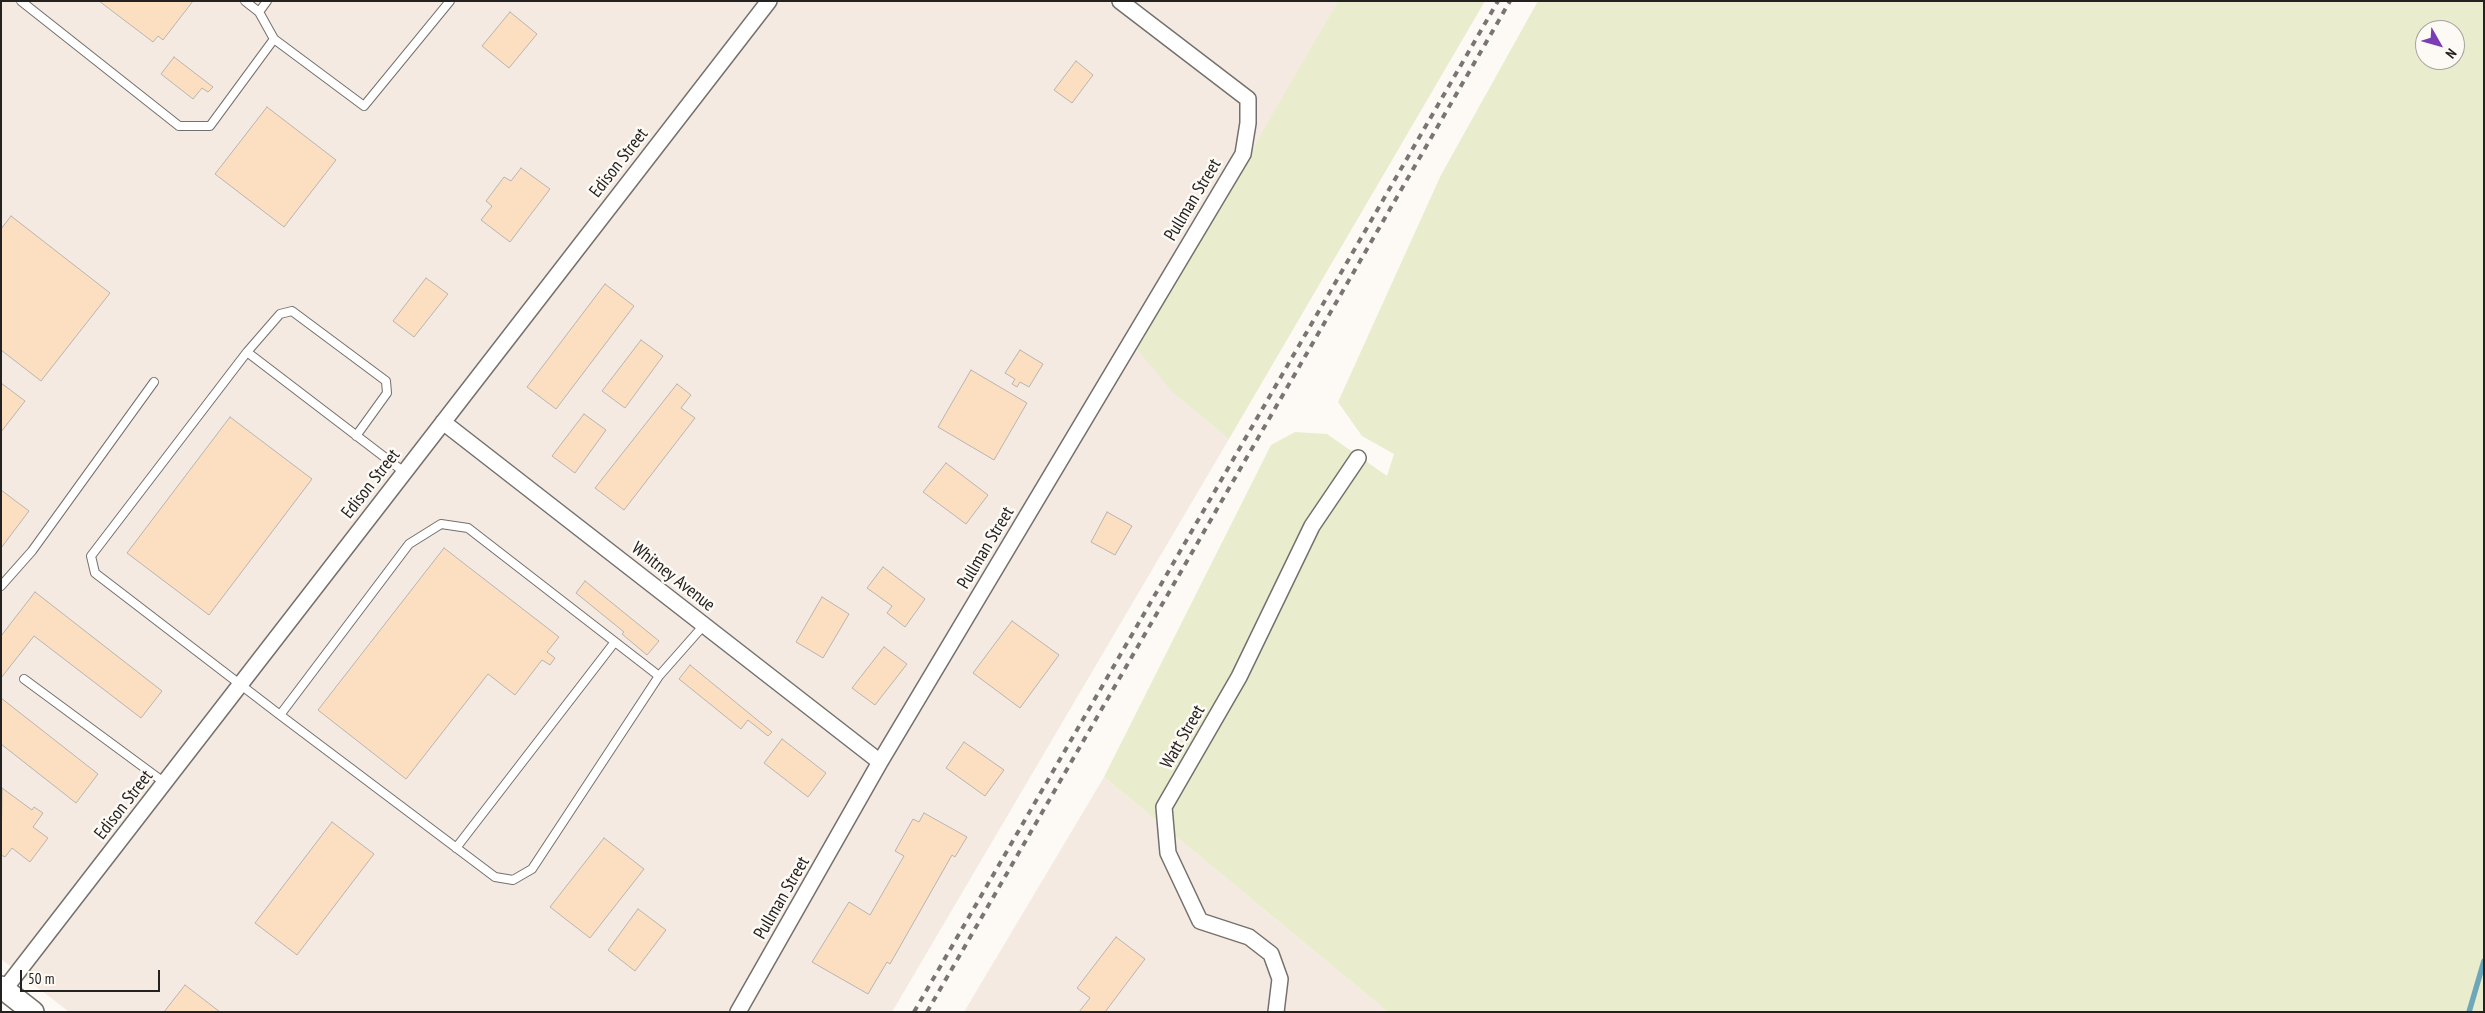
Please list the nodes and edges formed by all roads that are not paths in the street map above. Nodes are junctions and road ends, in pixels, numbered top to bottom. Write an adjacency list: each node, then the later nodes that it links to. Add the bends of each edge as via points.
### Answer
1 (21, 1): 8 (lane, via 179,126 210,126)
2 (246, 1): 7 (lane)
3 (267, 1): 7 (lane)
4 (450, 1): 8 (lane, via 364,106)
5 (769, 1): 11 (street, Edison Street)
6 (1120, 1): 22 (street, Pullman Street, via 1248,99 1243,154)
7 (259, 12): 8 (lane)
8 (274, 38)
9 (247, 352): 12 (lane); 12 (lane, via 280,314 292,311 386,381 387,393); 20 (lane, via 91,556 95,574)
10 (154, 382): 15 (lane, via 32,551)
11 (443, 422): 14 (street, Edison Street); 16 (street, Whitney Avenue)
12 (356, 436): 14 (lane)
13 (1358, 458): 28 (street, Watt Street, via 1312,526 1240,677 1164,807 1168,853 1200,921 1249,937 1271,954 1280,979)
14 (404, 472): 20 (street, Edison Street)
15 (1, 586)
16 (704, 625): 18 (lane); 22 (street, Whitney Avenue)
17 (614, 643): 18 (lane); 21 (lane, via 468,528 441,524 410,544); 24 (lane)
18 (659, 676): 24 (lane, via 532,869 513,880 495,876)
19 (24, 679): 23 (lane)
20 (241, 684): 21 (lane); 23 (street, Edison Street)
21 (280, 715): 24 (lane)
22 (880, 762): 27 (street, Pullman Street)
23 (164, 783): 25 (street, Edison Street)
24 (456, 848)
25 (2, 991): 26 (main road)
26 (33, 1012)
27 (738, 1012)
28 (1276, 1012)

